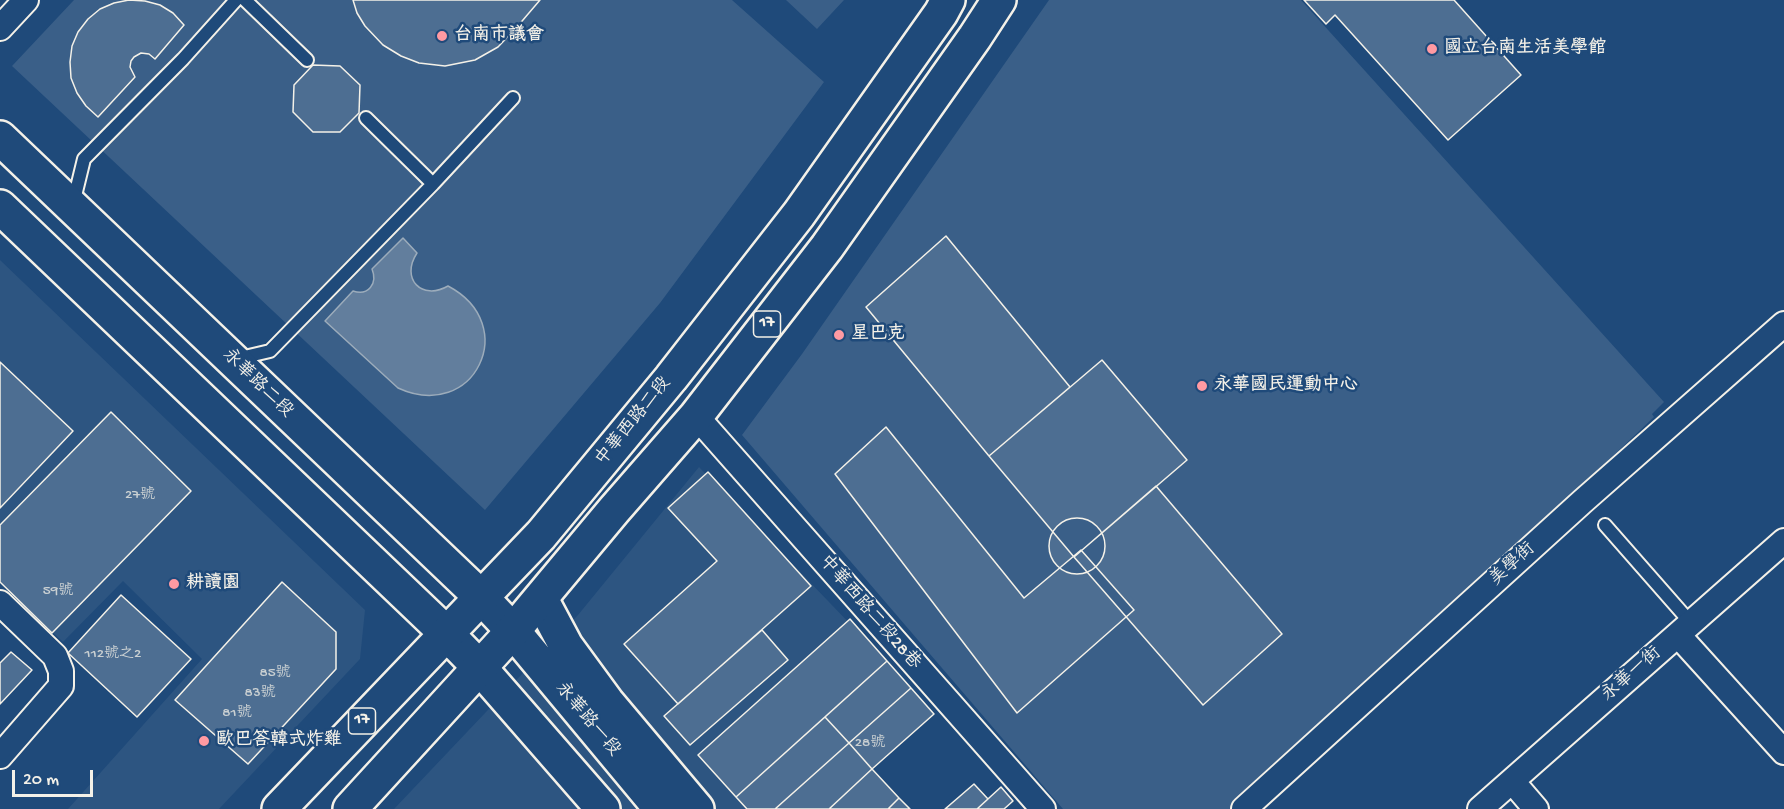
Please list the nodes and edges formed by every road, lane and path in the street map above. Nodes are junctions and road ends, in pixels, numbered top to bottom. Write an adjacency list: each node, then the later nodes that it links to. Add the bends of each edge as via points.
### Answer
1 (26, 0): 6 (street)
2 (236, 0): 13 (lane, via 84,159)
3 (245, 0): 7 (lane)
4 (948, 0): 19 (main road, 中華西路二段 / 17, via 800,214 549,526)
5 (999, 0): 16 (main road, 17, via 827,247)
6 (0, 28)
7 (307, 60)
8 (513, 98): 11 (lane)
9 (366, 118): 11 (lane)
10 (0, 138): 13 (main road, 永華路二段)
11 (433, 184): 15 (lane, via 270,351)
12 (0, 207): 24 (main road)
13 (72, 208): 15 (main road, 永華路二段)
14 (1784, 324): 35 (street, 美學街)
15 (232, 360): 19 (main road, 永華路二段)
16 (696, 416): 20 (main road, 17); 34 (street, 中華西路二段28巷)
17 (1605, 525): 22 (lane)
18 (1784, 541): 22 (street, 永華一街)
19 (481, 597): 23 (main road, 永華路二段); 24 (main road, 中華西路二段 / 17)
20 (541, 599): 23 (main road, 17); 33 (main road, via 567,646 607,702)
21 (0, 603): 27 (street, via 55,656 61,671 61,686)
22 (1684, 629): 26 (street); 28 (street, 永華一街)
23 (513, 631): 25 (main road, 17); 32 (main road, 永華路一段)
24 (446, 633): 25 (main road); 29 (main road, 中華西路二段 / 17)
25 (480, 668): 30 (main road, 17); 31 (main road)
26 (1784, 752)
27 (0, 756)
28 (1512, 781): 36 (street, 永華一街); 37 (street)
29 (279, 809)
30 (350, 809)
31 (603, 809)
32 (661, 809)
33 (697, 809)
34 (1043, 809)
35 (1244, 809)
36 (1480, 809)
37 (1536, 809)

